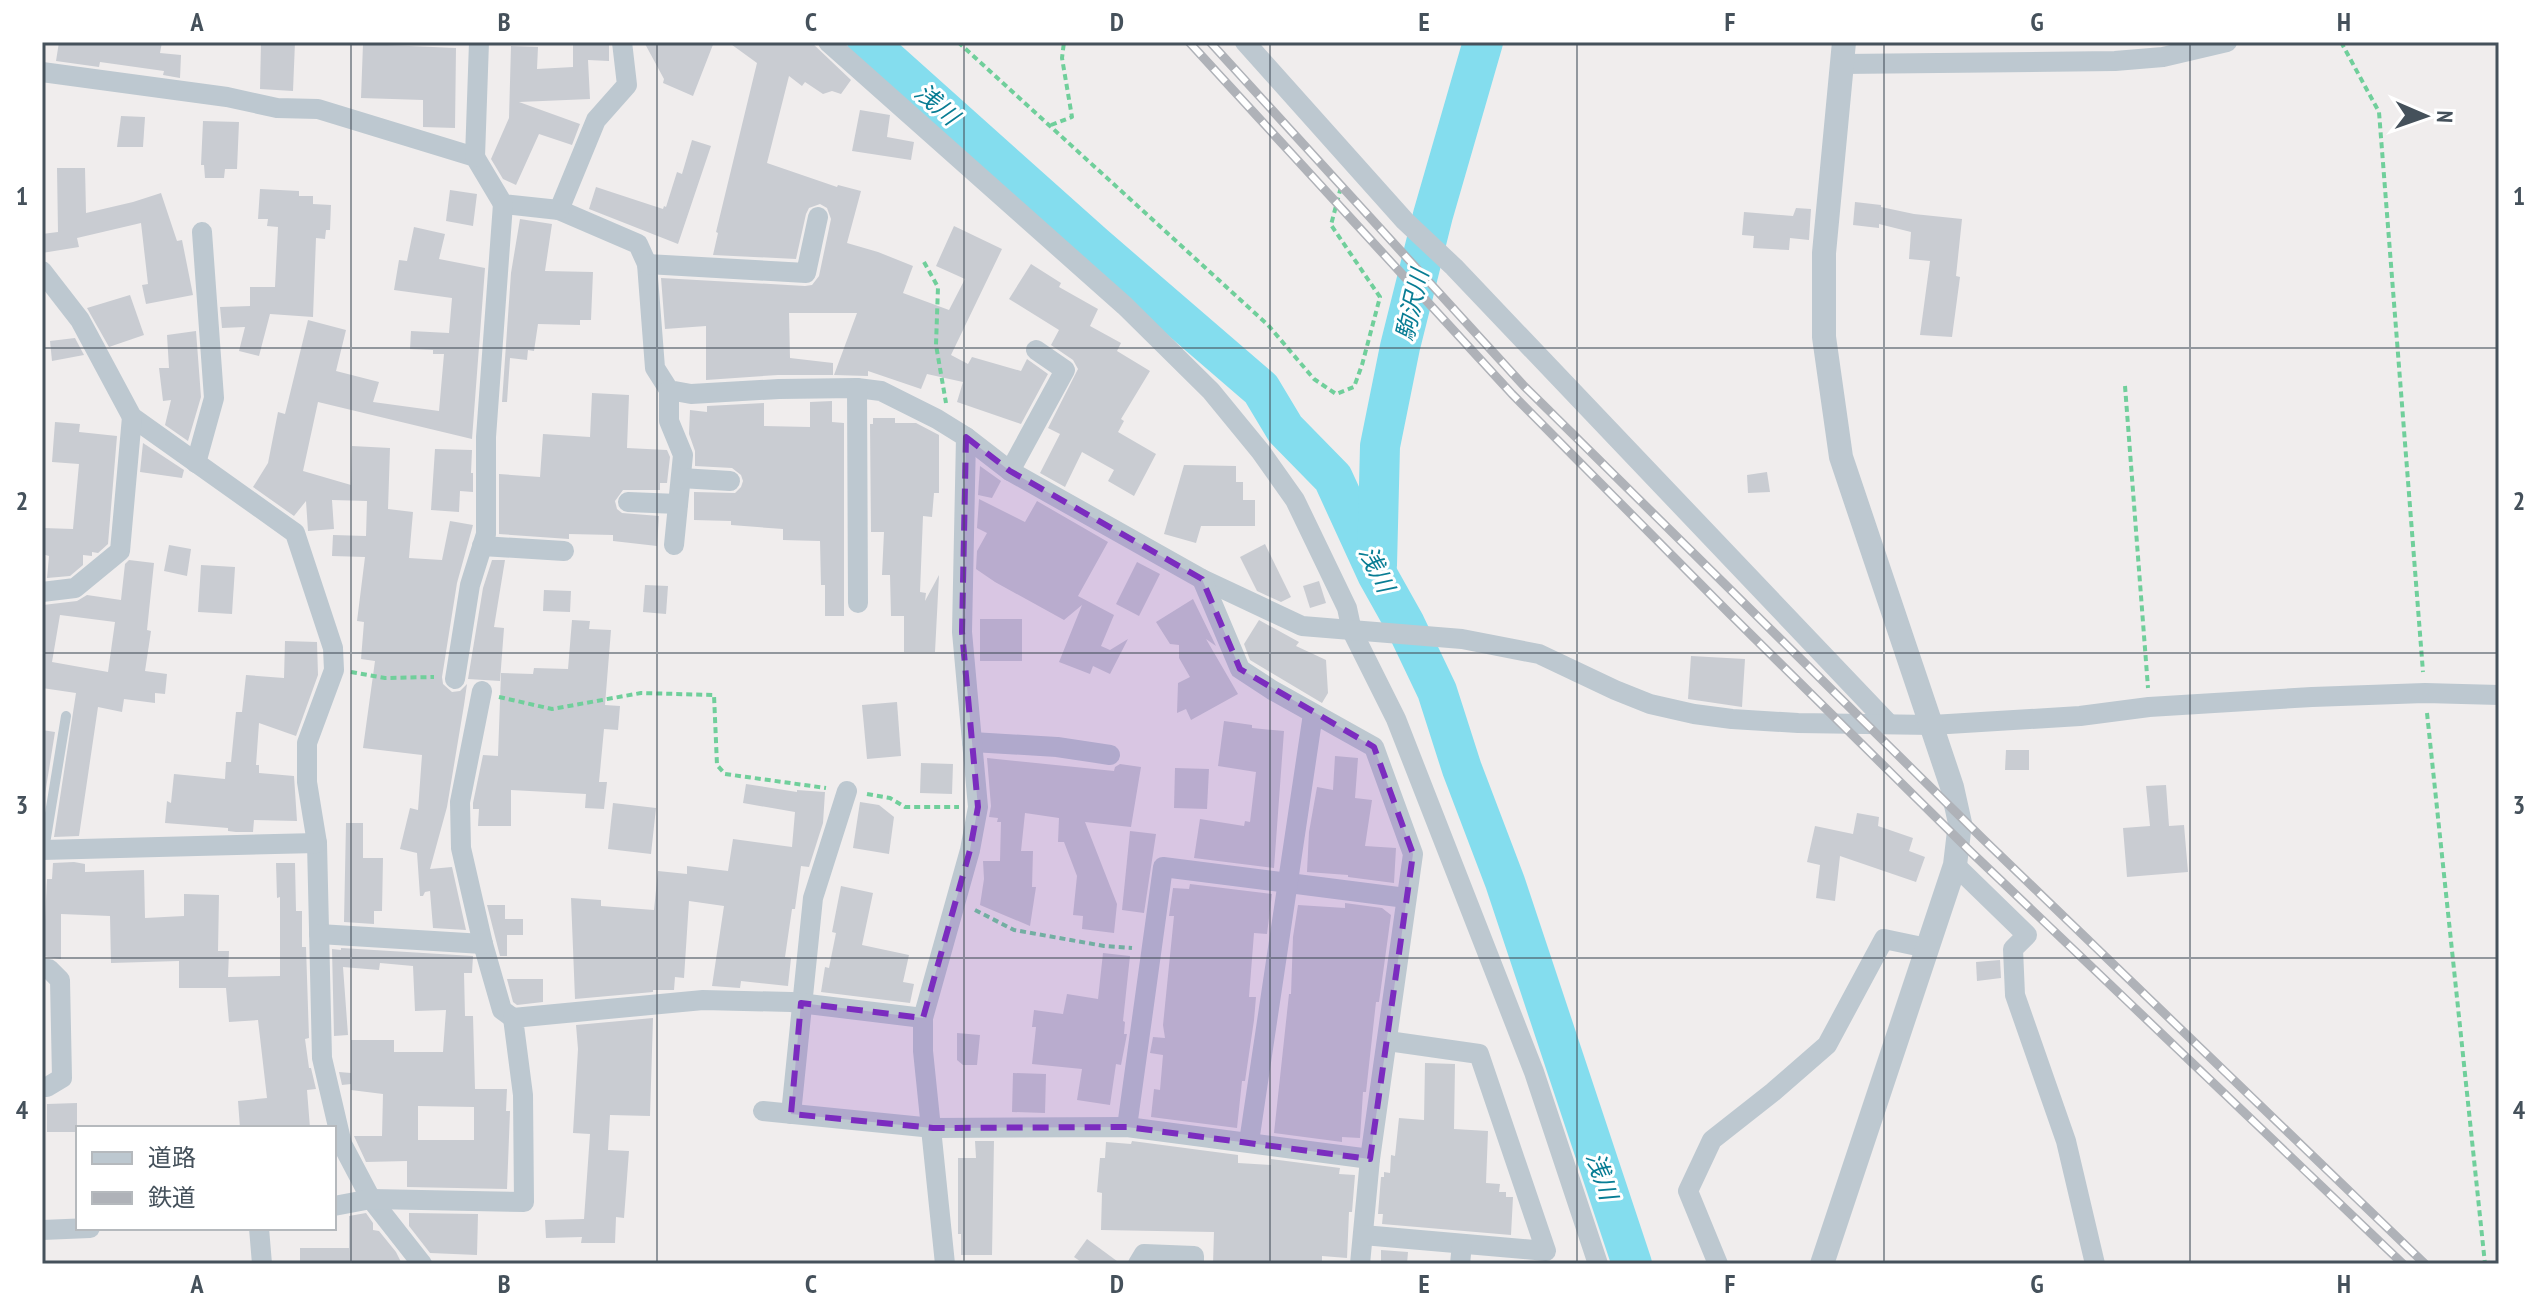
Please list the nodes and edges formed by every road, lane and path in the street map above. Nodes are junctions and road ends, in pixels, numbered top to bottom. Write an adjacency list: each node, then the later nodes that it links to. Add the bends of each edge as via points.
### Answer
1 (479, 42): 12 (street)
2 (622, 42): 15 (street, via 627,85 596,120)
3 (828, 42): 40 (street, via 1113,296 1211,391 1295,500 1347,608)
4 (958, 42): 11 (path)
5 (1064, 42): 11 (path, via 1072,117)
6 (1245, 42): 13 (street)
7 (2227, 42): 9 (street, via 2163,57 2115,61)
8 (2341, 42): 44 (path, via 2379,112)
9 (1843, 53): 50 (street, via 1824,253 1824,337 1841,457)
10 (42, 72): 12 (street, via 277,108 318,109)
11 (1050, 125): 13 (path, via 1268,325 1314,379 1336,394 1354,387 1380,297 1331,225)
12 (475, 157): 14 (street)
13 (1349, 158): 49 (street)
14 (503, 204): 15 (street); 35 (street)
15 (559, 210): 19 (street, via 638,244)
16 (818, 217): 19 (street, via 806,273)
17 (202, 232): 28 (street, via 214,398)
18 (924, 262): 26 (path, via 938,287 936,345 946,402)
19 (647, 264): 24 (street, via 655,368)
20 (42, 271): 25 (street, via 80,320)
21 (1036, 350): 29 (street, via 1065,370)
22 (2125, 386): 46 (path)
23 (857, 388): 24 (street, via 691,394); 26 (street, via 881,391); 39 (street)
24 (669, 390): 30 (street, via 669,421 683,455)
25 (132, 417): 28 (street); 38 (street, via 120,551 75,588)
26 (937, 419): 27 (street)
27 (966, 437): 29 (street); 51 (street, via 962,632)
28 (196, 463): 41 (street, via 295,533 333,648)
29 (1010, 471): 37 (street)
30 (681, 478): 31 (street); 33 (street)
31 (730, 481)
32 (628, 502): 33 (street)
33 (678, 504): 34 (street)
34 (674, 545)
35 (482, 546): 36 (street); 42 (street, via 470,585)
36 (564, 551)
37 (1202, 579): 40 (street, via 1302,626); 47 (street, via 1240,669)
38 (42, 592)
39 (858, 603)
40 (1352, 631): 49 (street, via 1462,639 1539,654 1650,704 1694,714); 90 (street, via 1396,719 1534,1072)
41 (334, 670): 42 (path, via 385,678); 55 (street, via 307,743)
42 (455, 679)
43 (482, 691): 53 (path, via 552,709 641,693 714,695 717,765 725,774); 62 (street, via 460,802 461,848)
44 (2425, 693): 45 (street); 46 (street); 94 (path)
45 (2499, 695)
46 (2149, 707): 50 (street)
47 (1313, 714): 58 (street); 59 (street, via 1374,747 1413,854)
48 (66, 716): 56 (lane)
49 (1889, 724): 50 (street)
50 (1932, 725): 57 (street, via 1960,823)
51 (972, 742): 52 (street); 54 (street)
52 (1110, 755)
53 (847, 791): 54 (path, via 890,798 905,807); 66 (street, via 813,898)
54 (978, 807): 60 (street)
55 (317, 843): 56 (street); 61 (street)
56 (43, 850)
57 (1955, 865): 63 (street); 93 (street, via 2027,935 2013,949 2015,995 2066,1141)
58 (1286, 881): 59 (street); 64 (street, via 1163,867); 75 (street)
59 (1406, 898): 69 (street)
60 (956, 899): 64 (path, via 1014,930); 68 (street)
61 (319, 934): 62 (street); 77 (street, via 322,1058 342,1144)
62 (483, 944): 67 (street, via 502,1010)
63 (1927, 948): 91 (street, via 1884,939 1827,1045 1712,1140 1688,1191); 92 (street)
64 (1150, 949): 73 (street)
65 (42, 969): 70 (street, via 60,980 62,1078)
66 (801, 1003): 67 (street, via 703,1000); 68 (street); 72 (street)
67 (513, 1018): 77 (street, via 523,1095 524,1202)
68 (923, 1018): 74 (street)
69 (1388, 1041): 76 (street); 83 (street, via 1479,1054 1546,1251)
70 (42, 1087)
71 (763, 1111): 72 (street)
72 (791, 1114): 74 (street)
73 (1127, 1127): 74 (street); 75 (street)
74 (933, 1128): 86 (street)
75 (1249, 1142): 76 (street)
76 (1370, 1159): 82 (street)
77 (371, 1199): 78 (street); 85 (street)
78 (336, 1206)
79 (76, 1229): 80 (street)
80 (42, 1230)
81 (259, 1230): 84 (street)
82 (1363, 1235): 83 (street); 89 (street)
83 (1461, 1254)
84 (262, 1264)
85 (422, 1264)
86 (945, 1264)
87 (1138, 1264): 88 (street, via 1144,1254 1194,1256)
88 (1194, 1264)
89 (1360, 1264)
90 (1598, 1264)
91 (1718, 1264)
92 (1822, 1264)
93 (2095, 1264)
94 (2485, 1264)

